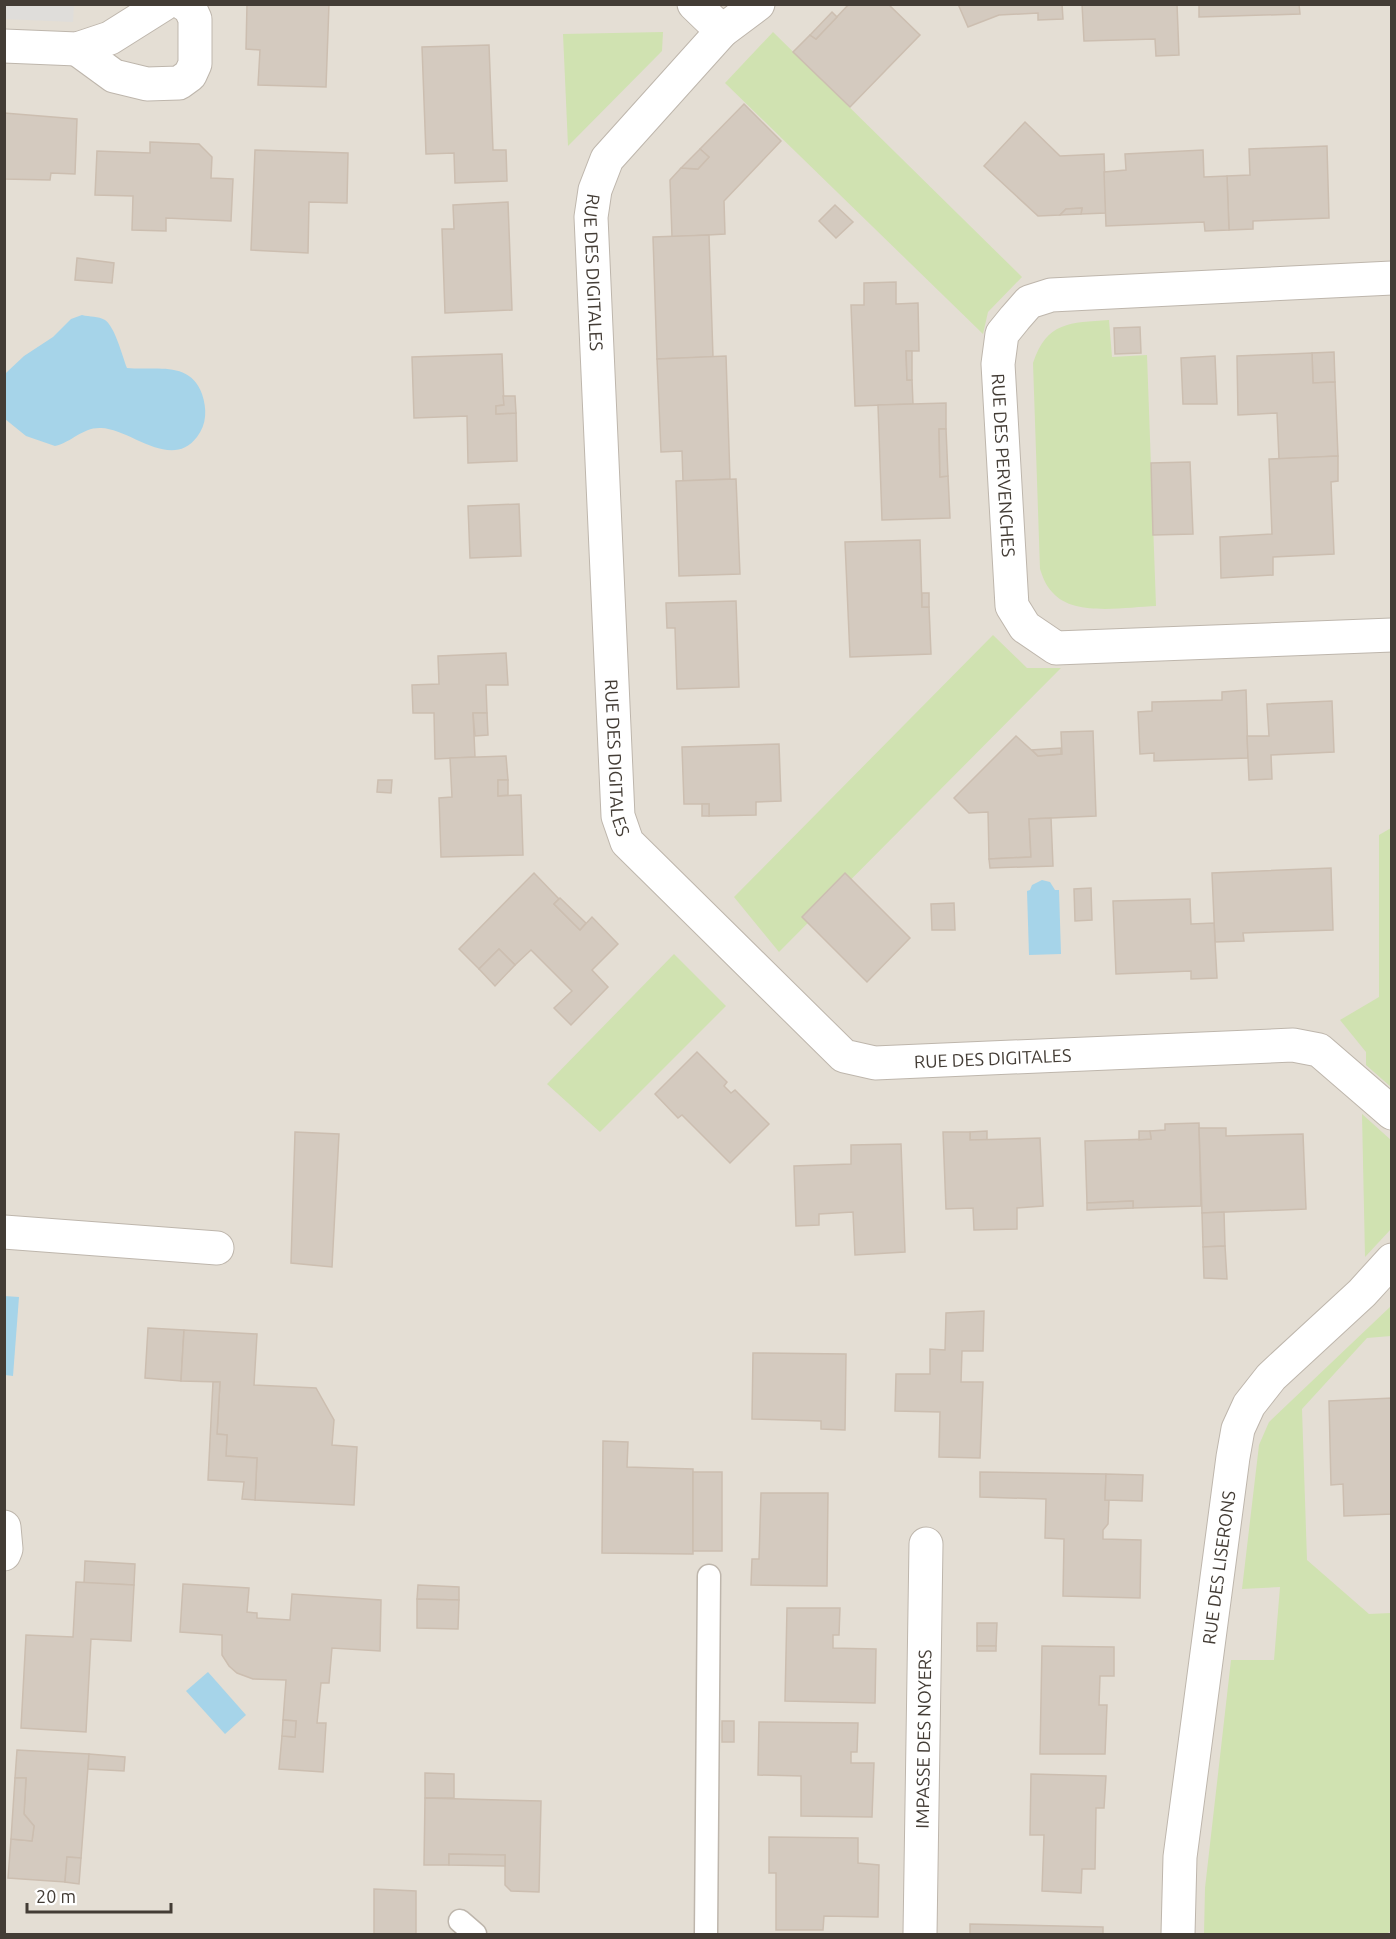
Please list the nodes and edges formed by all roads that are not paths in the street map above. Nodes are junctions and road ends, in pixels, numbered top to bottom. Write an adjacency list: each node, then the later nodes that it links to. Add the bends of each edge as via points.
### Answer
1 (164, 4): 7 (street, via 110,38)
2 (184, 4): 7 (street, via 195,19 195,64 190,75 179,82 147,84 114,76)
3 (694, 4): 5 (street)
4 (758, 4): 5 (street, RUE DES DIGITALES)
5 (723, 32): 10 (street, RUE DES DIGITALES, via 607,159 595,190 591,217 618,816 627,842 844,1056 875,1063 1293,1046 1319,1050)
6 (4, 46): 7 (street)
7 (77, 49)
8 (1392, 278): 9 (street, RUE DES PERVENCHES, via 1051,295 1029,302 1002,334 998,364 1012,606 1031,632 1056,648)
9 (1392, 634)
10 (1392, 1113)
11 (4, 1232): 12 (street)
12 (217, 1248)
13 (1392, 1260): 20 (street, RUE DES LISERONS, via 1271,1377 1249,1405 1238,1429 1180,1857)
14 (4, 1527): 16 (street)
15 (926, 1544): 19 (street, IMPASSE DES NOYERS)
16 (4, 1554)
17 (709, 1576): 18 (lane)
18 (706, 1935)
19 (920, 1935)
20 (1178, 1935)

